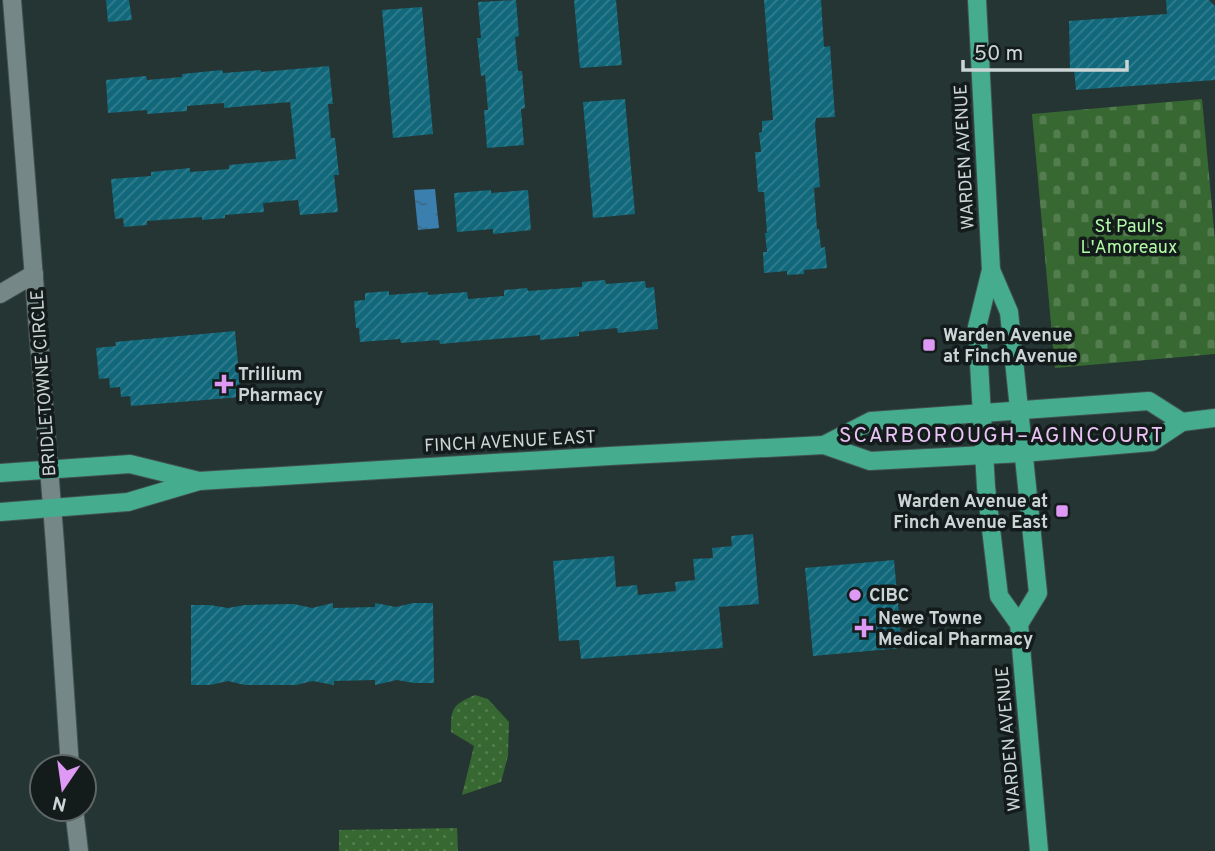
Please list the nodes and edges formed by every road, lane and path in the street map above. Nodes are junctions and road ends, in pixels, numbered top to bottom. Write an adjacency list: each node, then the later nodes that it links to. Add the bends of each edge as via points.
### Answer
1 (12, 0): 4 (street, BRIDLETOWNE CIRCLE)
2 (977, 0): 3 (main road, WARDEN AVENUE)
3 (991, 270): 6 (main road, WARDEN AVENUE, via 1009,312); 7 (main road, WARDEN AVENUE, via 977,327)
4 (34, 274): 5 (street); 13 (street, BRIDLETOWNE CIRCLE)
5 (0, 294)
6 (1018, 412): 7 (main road, FINCH AVENUE EAST); 9 (main road, FINCH AVENUE EAST, via 1149,401); 11 (main road, WARDEN AVENUE)
7 (983, 414): 10 (main road, FINCH AVENUE EAST, via 871,421); 12 (main road, WARDEN AVENUE)
8 (1215, 418): 9 (main road, FINCH AVENUE EAST)
9 (1182, 422): 11 (main road, FINCH AVENUE EAST, via 1152,442)
10 (824, 445): 12 (main road, FINCH AVENUE EAST, via 870,461); 15 (main road, FINCH AVENUE EAST)
11 (1022, 453): 12 (main road, FINCH AVENUE EAST); 18 (main road, WARDEN AVENUE, via 1038,593)
12 (985, 456): 18 (main road, WARDEN AVENUE, via 999,596)
13 (49, 468): 14 (main road, FINCH AVENUE EAST); 15 (main road, FINCH AVENUE EAST, via 130,464); 16 (street, BRIDLETOWNE CIRCLE)
14 (0, 473)
15 (199, 481): 16 (main road, FINCH AVENUE EAST, via 128,502)
16 (52, 509): 17 (main road, FINCH AVENUE EAST); 19 (street, BRIDLETOWNE CIRCLE)
17 (0, 512)
18 (1019, 624): 22 (main road, WARDEN AVENUE)
19 (69, 753)
20 (76, 823): 21 (street)
21 (79, 851)
22 (1039, 851)

